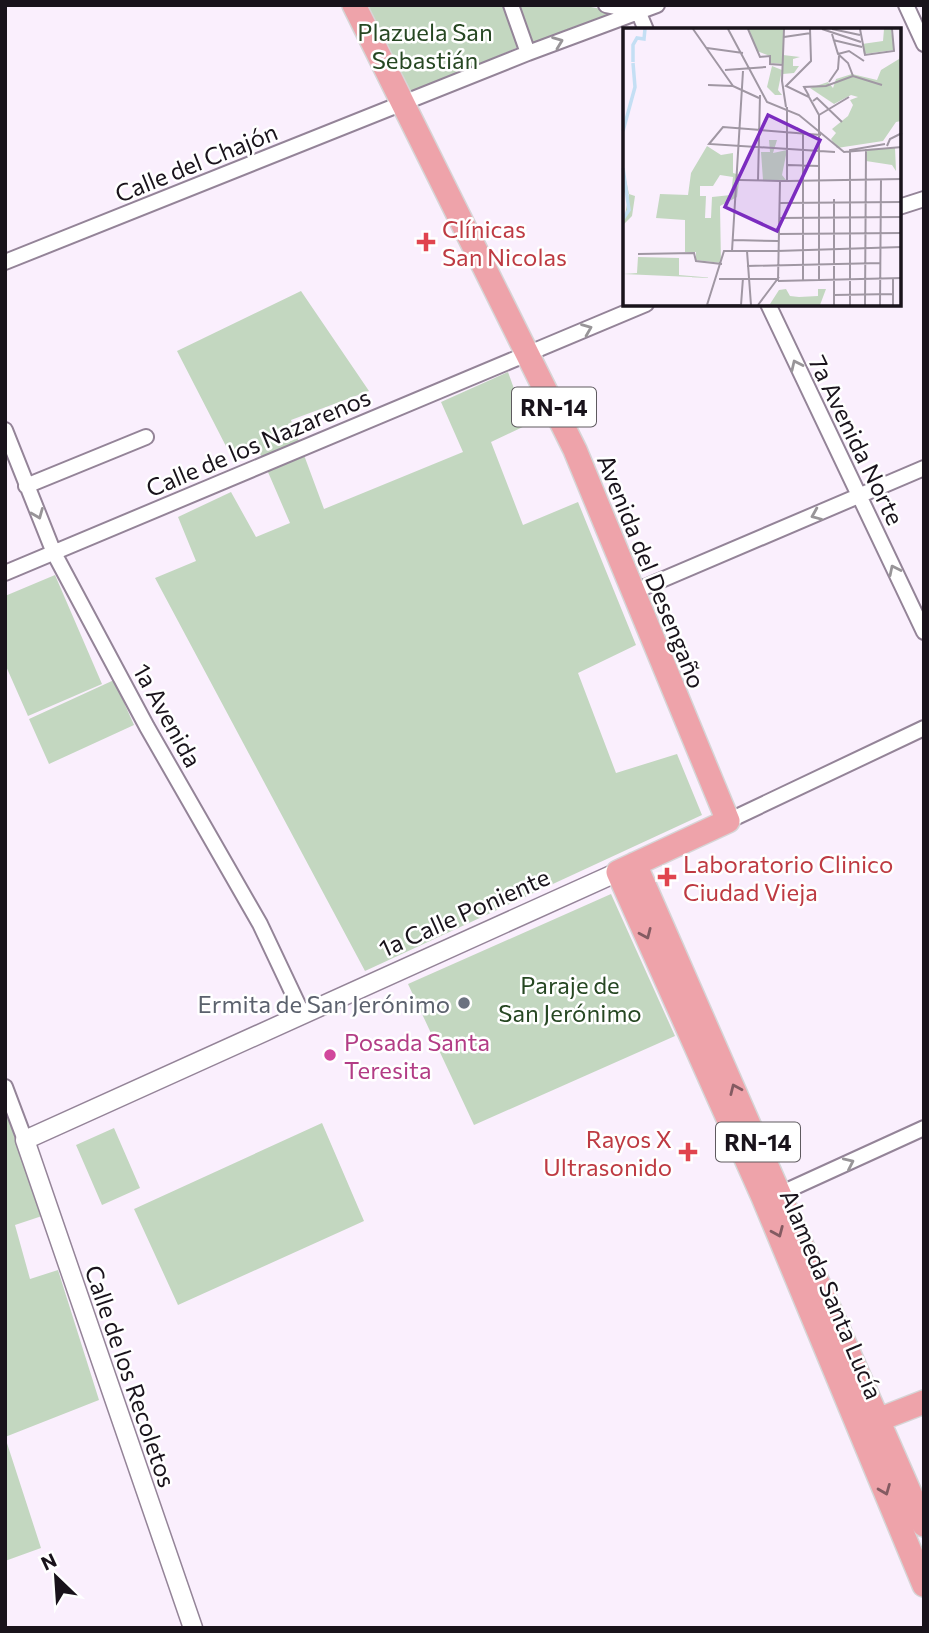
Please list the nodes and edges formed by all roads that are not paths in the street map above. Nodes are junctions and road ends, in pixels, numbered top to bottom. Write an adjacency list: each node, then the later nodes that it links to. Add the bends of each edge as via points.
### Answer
1 (354, 5): 10 (main road, Avenida del Desengaño / RN-14)
2 (511, 5): 9 (street)
3 (606, 5): 6 (street)
4 (657, 5): 6 (street, Calle del Chajón)
5 (906, 5): 8 (street)
6 (638, 11): 7 (street); 9 (street, Calle del Chajón, one-way to 6)
7 (645, 28)
8 (924, 44)
9 (528, 53): 10 (street, Calle del Chajón)
10 (404, 105): 13 (street, Calle del Chajón); 16 (main road, Avenida del Desengaño / RN-14)
11 (924, 199): 12 (street)
12 (901, 207)
13 (5, 262)
14 (641, 306): 16 (street, Calle de los Nazarenos, one-way to 14)
15 (769, 306): 22 (street, 7a Avenida Norte, one-way to 15)
16 (528, 353): 23 (street, Calle de los Nazarenos); 25 (main road, Avenida del Desengaño / RN-14, via 575,450)
17 (5, 430): 19 (street, 1a Avenida)
18 (146, 437): 21 (street)
19 (10, 456): 21 (street, 1a Avenida)
20 (924, 468): 22 (street)
21 (26, 486): 23 (street, 1a Avenida, one-way to 23)
22 (859, 496): 25 (street, one-way to 25); 26 (street, 7a Avenida Norte, one-way to 22)
23 (54, 553): 24 (street, Calle de los Nazarenos); 30 (street, 1a Avenida, via 260,924)
24 (5, 573)
25 (631, 593): 28 (main road, Avenida del Desengaño / RN-14)
26 (924, 632)
27 (924, 728): 28 (street, 1a Calle Poniente)
28 (728, 821): 29 (main road, 1a Calle Poniente)
29 (627, 868): 30 (street, 1a Calle Poniente); 34 (main road, Alameda Santa Lucía / RN-14)
30 (303, 1015): 33 (street, 1a Calle Poniente)
31 (5, 1087): 33 (street)
32 (924, 1128): 34 (street, one-way to 32)
33 (25, 1140): 39 (street, Calle de los Recoletos)
34 (772, 1196): 36 (main road, Alameda Santa Lucía / RN-14)
35 (924, 1402): 36 (main road)
36 (868, 1424): 37 (main road, Alameda Santa Lucía / RN-14); 38 (main road, Alameda Santa Lucía / RN-14, one-way to 38)
37 (924, 1525)
38 (924, 1585)
39 (192, 1628)

